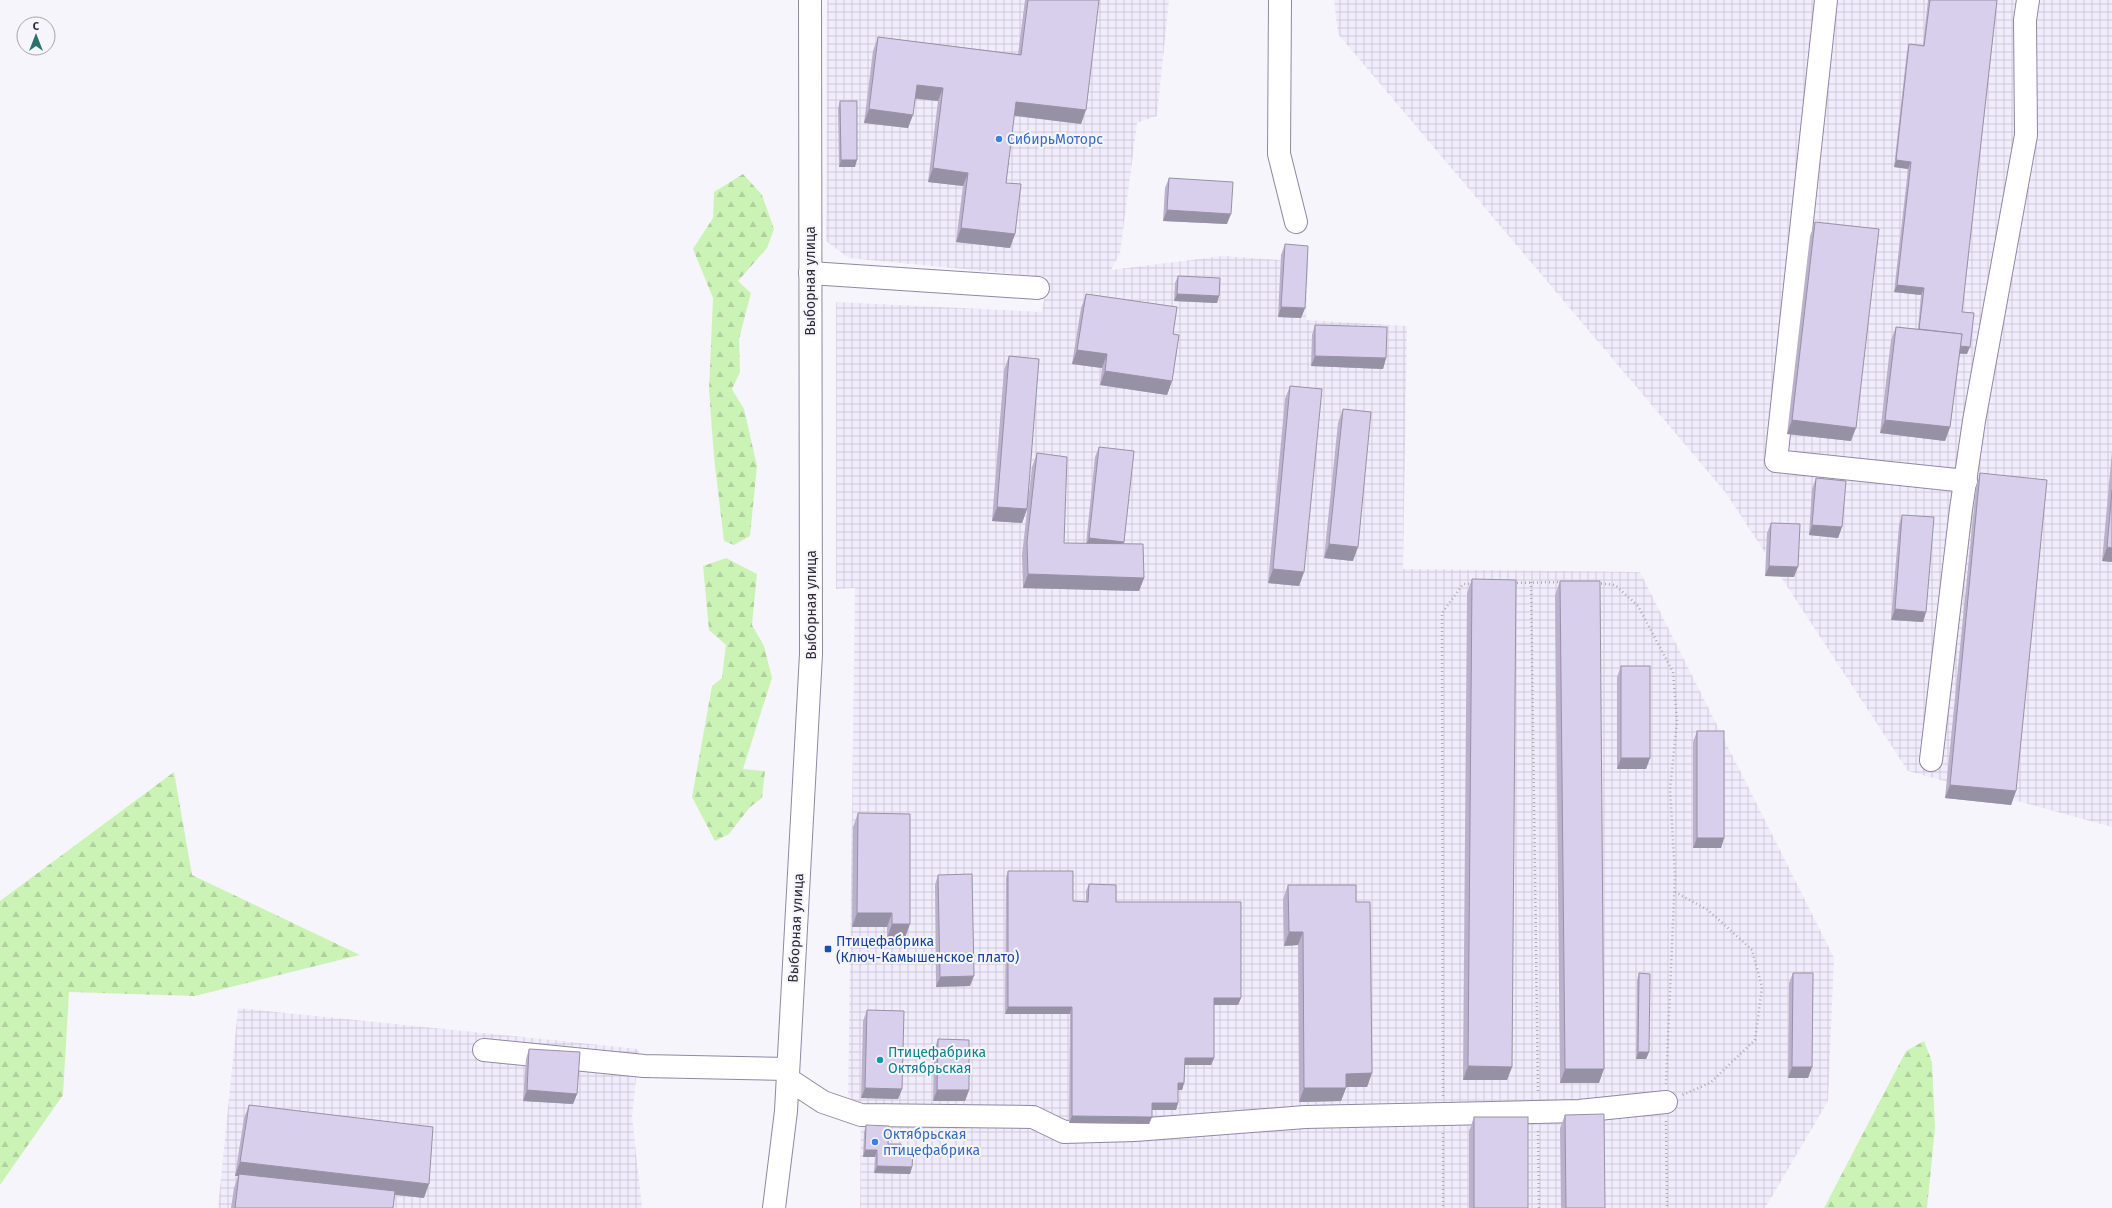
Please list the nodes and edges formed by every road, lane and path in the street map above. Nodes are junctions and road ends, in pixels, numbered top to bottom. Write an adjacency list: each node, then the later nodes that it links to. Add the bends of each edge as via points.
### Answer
1 (810, 0): 6 (main road, Выборная улица)
2 (1280, 0): 5 (main road, via 1279,154)
3 (1826, 0): 8 (main road, via 1776,461)
4 (2028, 0): 8 (main road, via 2025,20 2026,135 1974,422)
5 (1296, 222)
6 (810, 273): 7 (main road); 17 (main road, Выборная улица, via 811,654)
7 (1038, 288)
8 (1966, 481): 14 (main road)
9 (1531, 582): 10 (path); 11 (path); 19 (path)
10 (1568, 582)
11 (1510, 583)
12 (1595, 583): 15 (path, via 1615,585 1638,606 1672,672 1677,721 1670,788)
13 (1478, 584): 20 (path, via 1463,584 1442,613)
14 (1931, 760)
15 (1675, 892): 18 (path); 18 (path, via 1708,910 1752,950 1762,987 1755,1040 1710,1083)
16 (484, 1050): 17 (main road, via 644,1066)
17 (788, 1074): 20 (main road, via 823,1102 861,1115 1033,1117 1064,1132 1136,1130 1305,1117); 21 (main road, Выборная улица)
18 (1666, 1102): 19 (main road, via 1579,1111); 24 (path)
19 (1538, 1112): 20 (main road); 23 (path)
20 (1443, 1114): 22 (path)
21 (774, 1208)
22 (1443, 1208)
23 (1539, 1208)
24 (1666, 1208)

